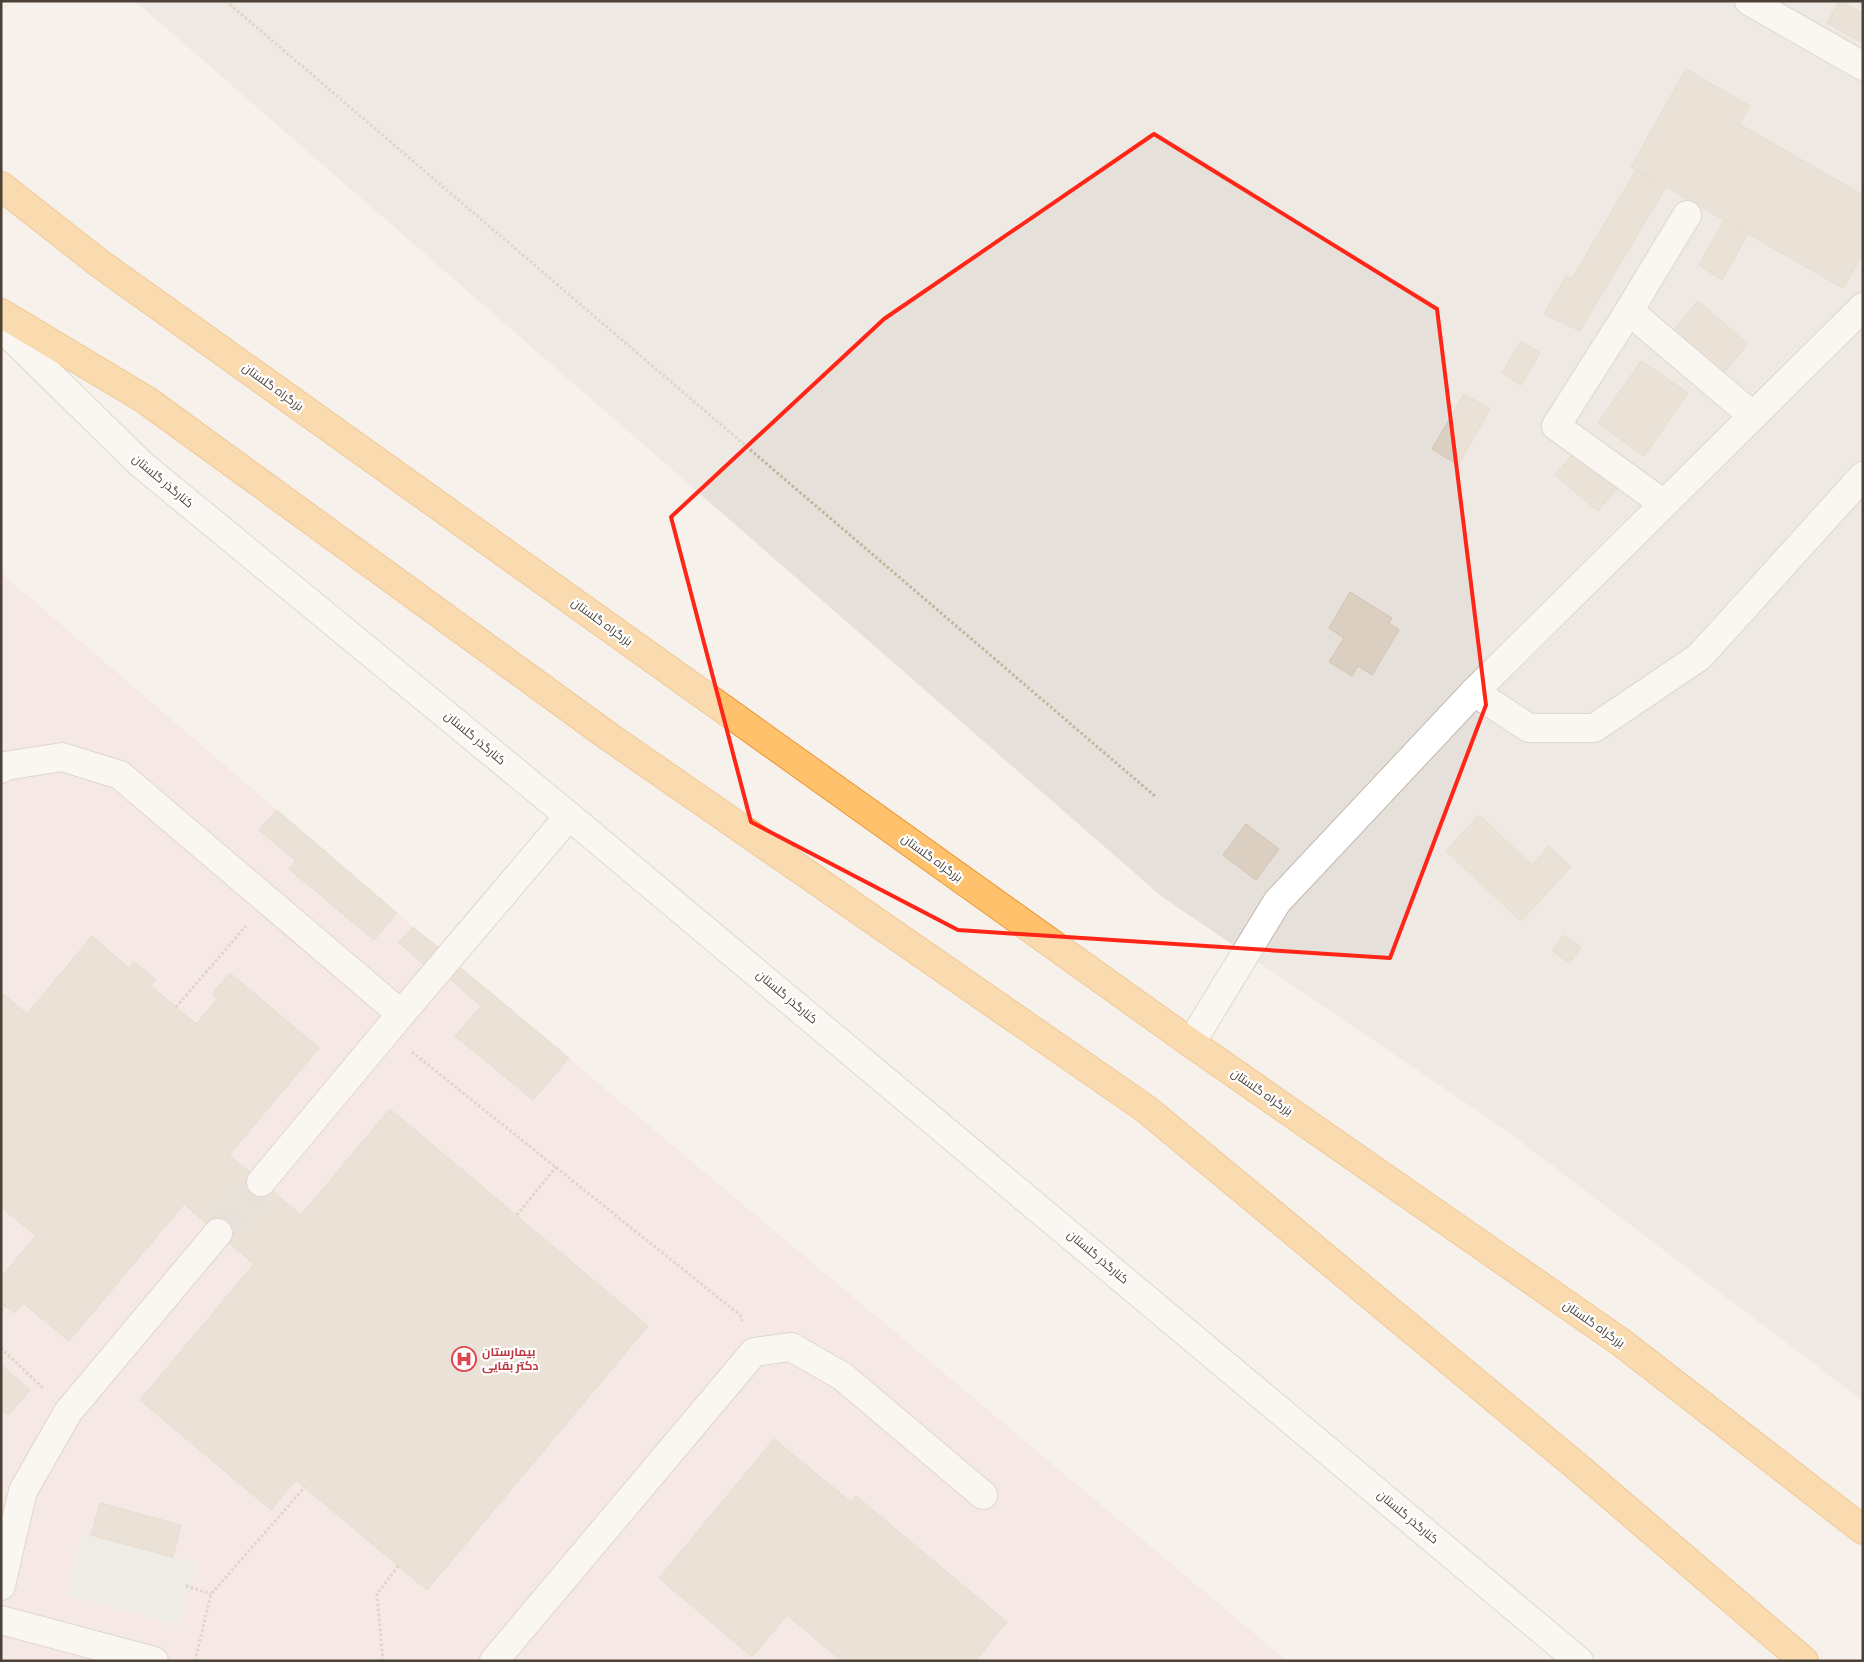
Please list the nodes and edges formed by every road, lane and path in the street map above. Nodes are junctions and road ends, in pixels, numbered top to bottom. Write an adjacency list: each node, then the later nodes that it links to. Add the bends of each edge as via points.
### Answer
1 (226, 1): 15 (path)
2 (1749, 1): 3 (street)
3 (1863, 66)
4 (1, 186): 20 (highway, بزرگراه گلستان, via 99,263)
5 (1687, 215): 7 (street)
6 (1863, 307): 10 (street)
7 (1629, 312): 10 (street); 12 (street, via 1556,426)
8 (1, 313): 44 (highway, via 146,400 608,736 1146,1109 1574,1464)
9 (1, 327): 16 (street, کنارگذر گلستان, via 141,464)
10 (1753, 416): 12 (street)
11 (1863, 476): 13 (street, via 1699,657 1594,728 1529,728)
12 (1664, 504): 13 (street)
13 (1474, 692): 20 (street, via 1277,902)
14 (1, 769): 17 (street, via 62,758 120,775)
15 (1156, 797)
16 (569, 816): 19 (street); 43 (street, کنارگذر گلستان)
17 (268, 901): 18 (path); 19 (street)
18 (176, 1007)
19 (394, 1023): 21 (path); 22 (street)
20 (1191, 1043): 32 (highway, بزرگراه گلستان, via 1622,1343)
21 (556, 1167): 23 (path); 28 (path, via 740,1315)
22 (261, 1182)
23 (517, 1215)
24 (218, 1233): 29 (street)
25 (5, 1305): 26 (path)
26 (1, 1310)
27 (1, 1348): 29 (path)
28 (754, 1352): 31 (street, via 791,1347 842,1376); 42 (street)
29 (68, 1412): 33 (street, via 23,1491)
30 (305, 1487): 37 (path)
31 (983, 1495)
32 (1863, 1530)
33 (6, 1540): 35 (street)
34 (398, 1566): 41 (path, via 377,1594)
35 (1, 1586)
36 (186, 1586): 37 (path)
37 (211, 1594): 40 (path)
38 (1, 1620): 39 (street)
39 (154, 1661)
40 (195, 1661)
41 (383, 1661)
42 (494, 1661)
43 (1579, 1661)
44 (1804, 1661)

